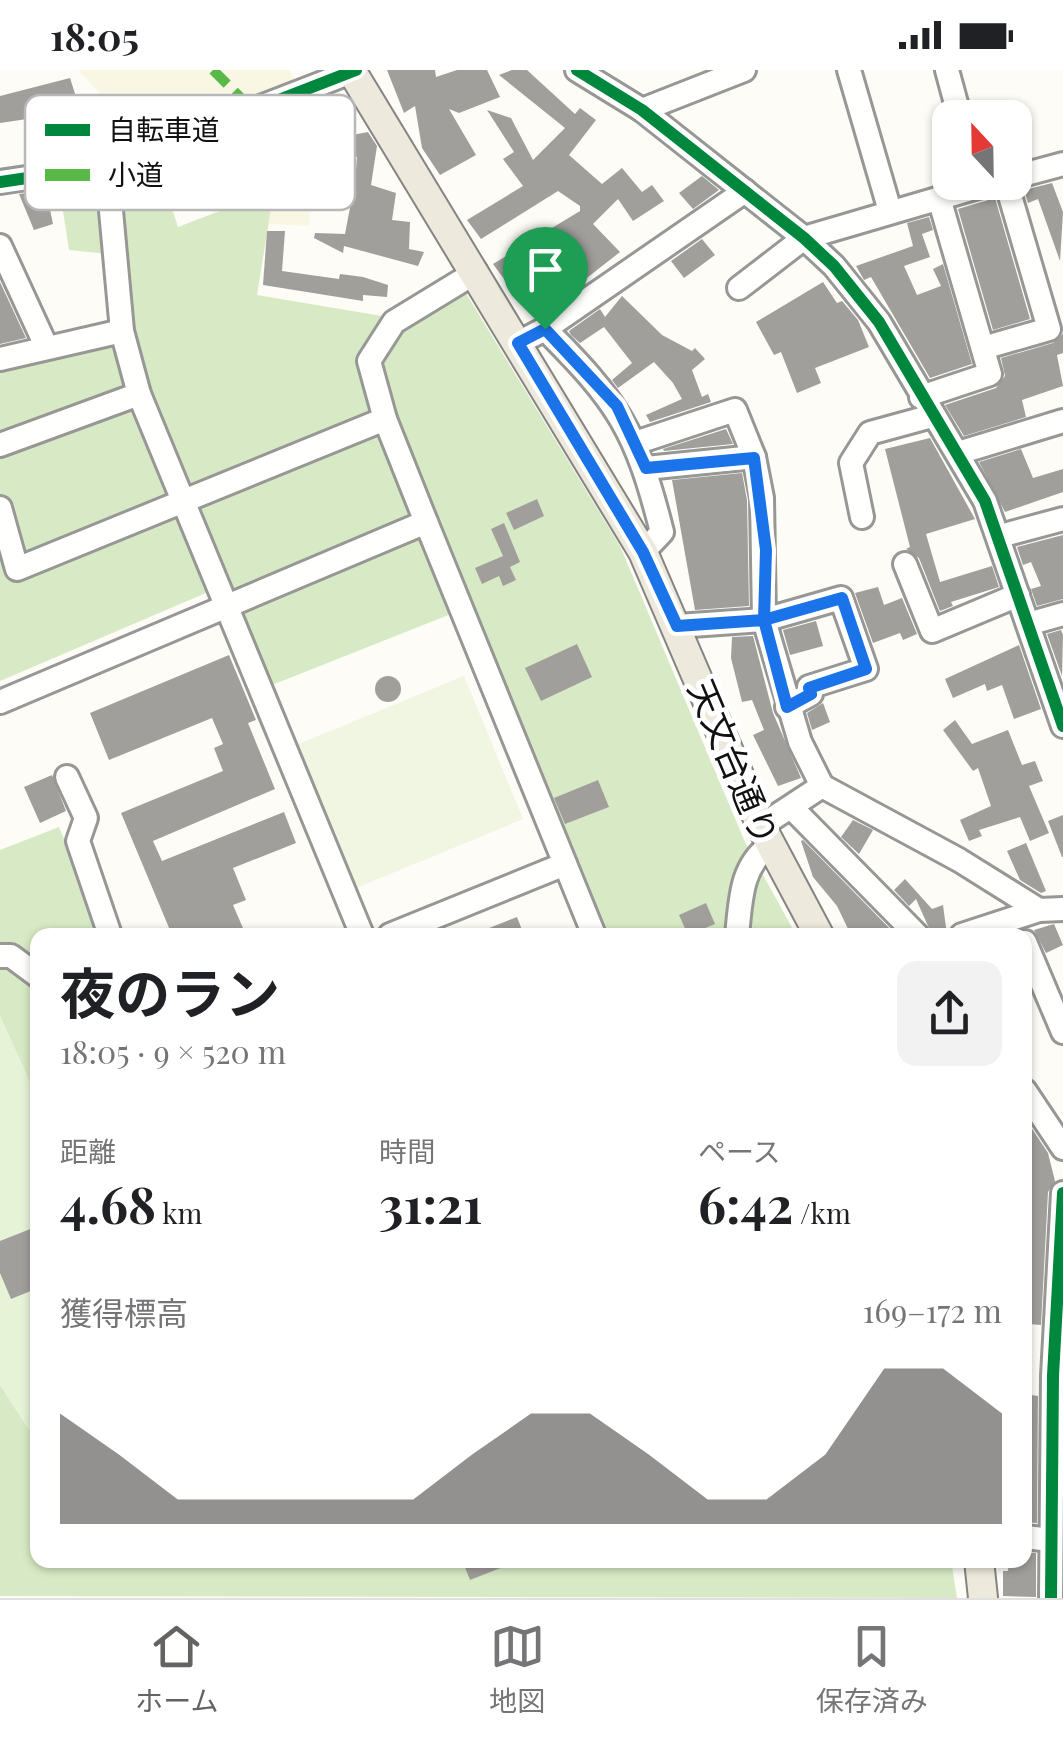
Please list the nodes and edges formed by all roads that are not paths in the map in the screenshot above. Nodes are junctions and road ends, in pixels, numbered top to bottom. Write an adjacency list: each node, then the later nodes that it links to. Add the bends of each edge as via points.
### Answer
1 (577, 70): 8 (street)
2 (744, 70): 8 (street)
3 (850, 70): 18 (street)
4 (947, 70): 7 (street)
5 (353, 71): 6 (street); 21 (main road, 天文台通り)
6 (291, 95)
7 (955, 100)
8 (642, 110): 13 (street)
9 (1062, 168): 10 (street)
10 (1032, 174)
11 (25, 178): 12 (street)
12 (0, 182)
13 (745, 191): 19 (street); 23 (street)
14 (932, 200): 18 (street)
15 (940, 200): 27 (street)
16 (1011, 200): 27 (street, via 1049,329)
17 (110, 210): 24 (street)
18 (890, 212): 19 (street)
19 (804, 238): 22 (street); 30 (street, via 879,322)
20 (0, 246): 26 (street)
21 (476, 272): 25 (main road, 天文台通り); 31 (street, via 394,322 374,348 369,371)
22 (739, 288)
23 (545, 329): 25 (street); 33 (street, via 617,406)
24 (122, 332): 26 (street); 29 (street)
25 (518, 343): 44 (main road, 天文台通り)
26 (46, 346): 28 (street)
27 (982, 348): 30 (street, via 990,374)
28 (0, 359)
29 (139, 394): 34 (street); 38 (street)
30 (927, 407): 35 (street); 40 (street, via 870,434 851,462)
31 (385, 419): 38 (street); 42 (street)
32 (1063, 421): 35 (street)
33 (635, 443): 36 (street, via 735,410); 37 (street)
34 (0, 445)
35 (958, 453): 43 (street)
36 (754, 458): 37 (street); 49 (street, via 766,550)
37 (646, 468): 44 (street, via 662,532)
38 (184, 500): 39 (street, via 17,569); 47 (street)
39 (0, 508)
40 (862, 516)
41 (1063, 519): 43 (street)
42 (426, 522): 47 (street); 59 (street)
43 (1000, 536): 46 (street)
44 (643, 552): 51 (main road, 天文台通り)
45 (904, 564): 46 (street, via 932,631)
46 (1018, 595): 50 (street)
47 (227, 605): 52 (street); 64 (street)
48 (1063, 614): 50 (street)
49 (764, 620): 51 (street); 53 (street); 53 (street, via 842,598 866,669 809,688 811,694)
50 (1028, 624): 54 (street)
51 (677, 626): 58 (main road, 天文台通り)
52 (0, 702)
53 (787, 707): 56 (street)
54 (1063, 726)
55 (67, 777): 63 (street, via 86,818 78,841)
56 (822, 786): 57 (street); 61 (street)
57 (792, 808): 58 (street); 69 (street)
58 (766, 836): 67 (street, via 743,881); 68 (main road, 天文台通り)
59 (565, 864): 65 (street); 66 (street)
60 (1063, 909): 61 (street)
61 (1039, 910): 62 (street)
62 (1018, 926)
63 (108, 928)
64 (359, 928)
65 (407, 928)
66 (591, 928)
67 (738, 928)
68 (815, 928)
69 (910, 928)
70 (0, 956): 72 (street)
71 (1032, 959): 73 (street)
72 (30, 970)
73 (1063, 1032)
74 (1032, 1097): 75 (street)
75 (1056, 1119): 76 (street)
76 (1063, 1148)
77 (1063, 1193): 78 (street)
78 (1058, 1378): 80 (street)
79 (1032, 1538): 80 (street)
80 (1051, 1540): 83 (street)
81 (979, 1568): 82 (main road)
82 (983, 1598)
83 (1051, 1598)

